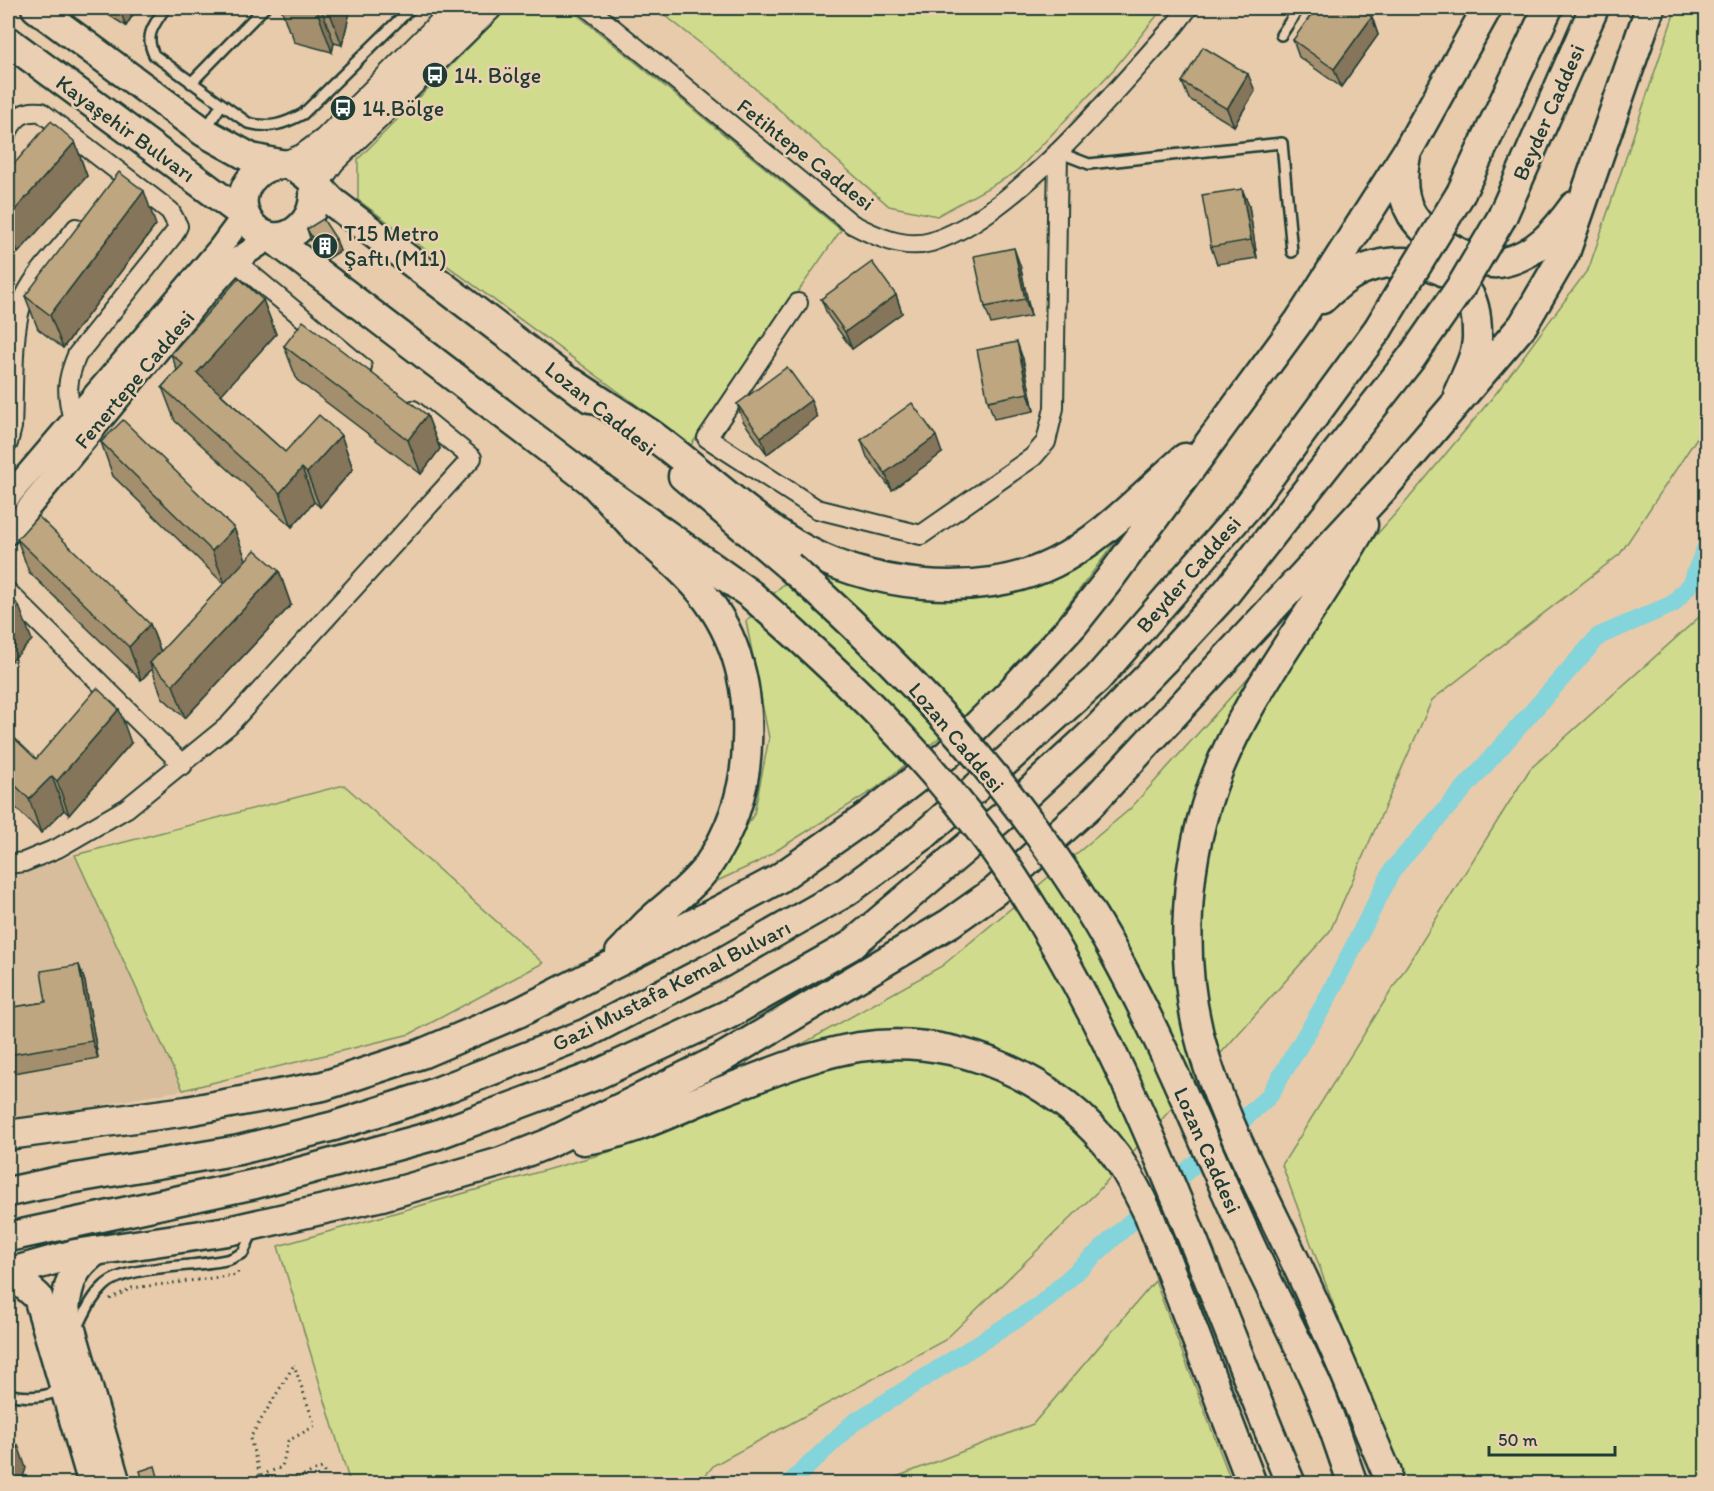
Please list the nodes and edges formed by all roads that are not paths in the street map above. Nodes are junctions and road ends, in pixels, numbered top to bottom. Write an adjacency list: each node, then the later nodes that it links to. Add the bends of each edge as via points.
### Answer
1 (36, 8): 19 (main road, Kayaşehir Bulvarı)
2 (165, 8): 16 (lane, via 150,30 148,43 154,55)
3 (264, 8): 16 (lane)
4 (458, 8): 22 (main road, via 326,141 304,157)
5 (488, 8): 25 (main road, via 332,160)
6 (588, 8): 21 (street, Fetihtepe Caddesi, via 852,224 880,238 930,242 966,225 1001,202)
7 (1188, 8): 21 (street, Fetihtepe Caddesi)
8 (1299, 8): 14 (lane)
9 (1487, 8): 20 (main road)
10 (1548, 8): 47 (main road, Beyder Caddesi, bridge, via 1461,193 1378,329 1226,532 1097,679)
11 (1593, 8): 48 (main road, Beyder Caddesi, bridge, via 1502,217 1462,285 1412,357 1226,593 1095,732)
12 (1650, 8): 24 (main road)
13 (404, 10): 17 (lane, via 303,114 282,125 262,127 248,123)
14 (1281, 35)
15 (8, 41): 27 (main road, Kayaşehir Bulvarı)
16 (191, 83): 17 (lane)
17 (222, 105): 19 (lane)
18 (8, 131): 23 (street, via 20,115 29,110 41,112)
19 (204, 132): 22 (main road, Kayaşehir Bulvarı, via 250,158)
20 (1407, 150): 24 (main road, via 1403,194 1419,226 1437,241 1485,263 1502,263 1539,247); 33 (main road)
21 (1058, 152): 30 (lane, via 1089,164 1282,143); 32 (street, via 1054,408 1046,442 1033,457 921,535 817,509 707,438)
22 (283, 164): 25 (main road, via 305,175); 27 (main road, via 254,175 245,187)
23 (120, 172): 26 (street); 38 (street, via 170,211 178,226 77,355 68,377 67,397)
24 (1591, 183): 37 (main road, via 1565,253 1523,325)
25 (314, 185): 29 (main road, via 312,211 303,225 291,234); 35 (main road, Lozan Caddesi)
26 (106, 191)
27 (244, 215): 29 (main road); 38 (street, Fenertepe Caddesi)
28 (85, 218): 40 (street, via 22,304)
29 (271, 237): 31 (street, Fenertepe Caddesi); 41 (main road, Lozan Caddesi)
30 (1292, 252)
31 (234, 261): 34 (street); 44 (street, Fenertepe Caddesi)
32 (798, 303)
33 (1299, 321): 37 (main road, via 1348,276 1377,266 1417,262 1446,274 1466,289 1474,305 1478,336 1469,370); 39 (main road)
34 (380, 382)
35 (573, 383): 39 (main road, via 649,434 794,544 851,570 940,586 981,584 1054,563 1099,535); 66 (main road, Lozan Caddesi, bridge, via 844,614 978,757 1033,829 1120,963 1316,1384)
36 (399, 398): 46 (street, via 472,458 229,725)
37 (1448, 414): 42 (main road)
38 (73, 420): 43 (street, Fenertepe Caddesi)
39 (1212, 436): 50 (main road, via 1073,625 948,754 778,879)
40 (8, 443)
41 (591, 481): 50 (main road, via 689,577 710,604 736,652 743,673 748,716 747,762 737,808 724,836 706,868); 65 (main road, Lozan Caddesi, bridge, via 750,594 827,662 893,727 967,815 1026,897 1077,982 1163,1163)
42 (1383, 489): 52 (main road, via 1090,805 995,891 950,923 722,1058); 61 (main road, via 1340,568 1234,738 1204,814 1189,906 1192,996 1206,1059)
43 (8, 497)
44 (8, 532)
45 (8, 592): 46 (street)
46 (183, 765): 49 (street, via 127,808 58,848)
47 (971, 794): 53 (main road, Gazi Mustafa Kemal Bulvarı, via 923,836 846,892 587,1033 421,1098 334,1126 239,1150)
48 (1001, 818): 55 (main road, Gazi Mustafa Kemal Bulvarı, via 850,946 727,1015 594,1076 436,1135 255,1184)
49 (8, 864)
50 (606, 969): 51 (main road, via 421,1054 322,1086 187,1111)
51 (8, 1135)
52 (547, 1144): 54 (main road, via 501,1162 382,1196); 64 (main road, via 591,1139 836,1052 885,1044 953,1049 998,1065 1048,1092 1094,1131 1131,1178 1149,1215)
53 (8, 1192)
54 (256, 1225): 56 (main road); 58 (lane, via 243,1252 219,1262 129,1273 106,1283)
55 (8, 1237)
56 (96, 1251): 57 (main road); 58 (main road, via 79,1263 67,1288 65,1308)
57 (9, 1272): 59 (main road, via 38,1297)
58 (73, 1336): 63 (main road)
59 (64, 1389): 60 (lane, via 48,1396 21,1398); 62 (main road)
60 (8, 1394)
61 (1388, 1478)
62 (93, 1484)
63 (116, 1484)
64 (1252, 1484)
65 (1290, 1484)
66 (1353, 1484)

